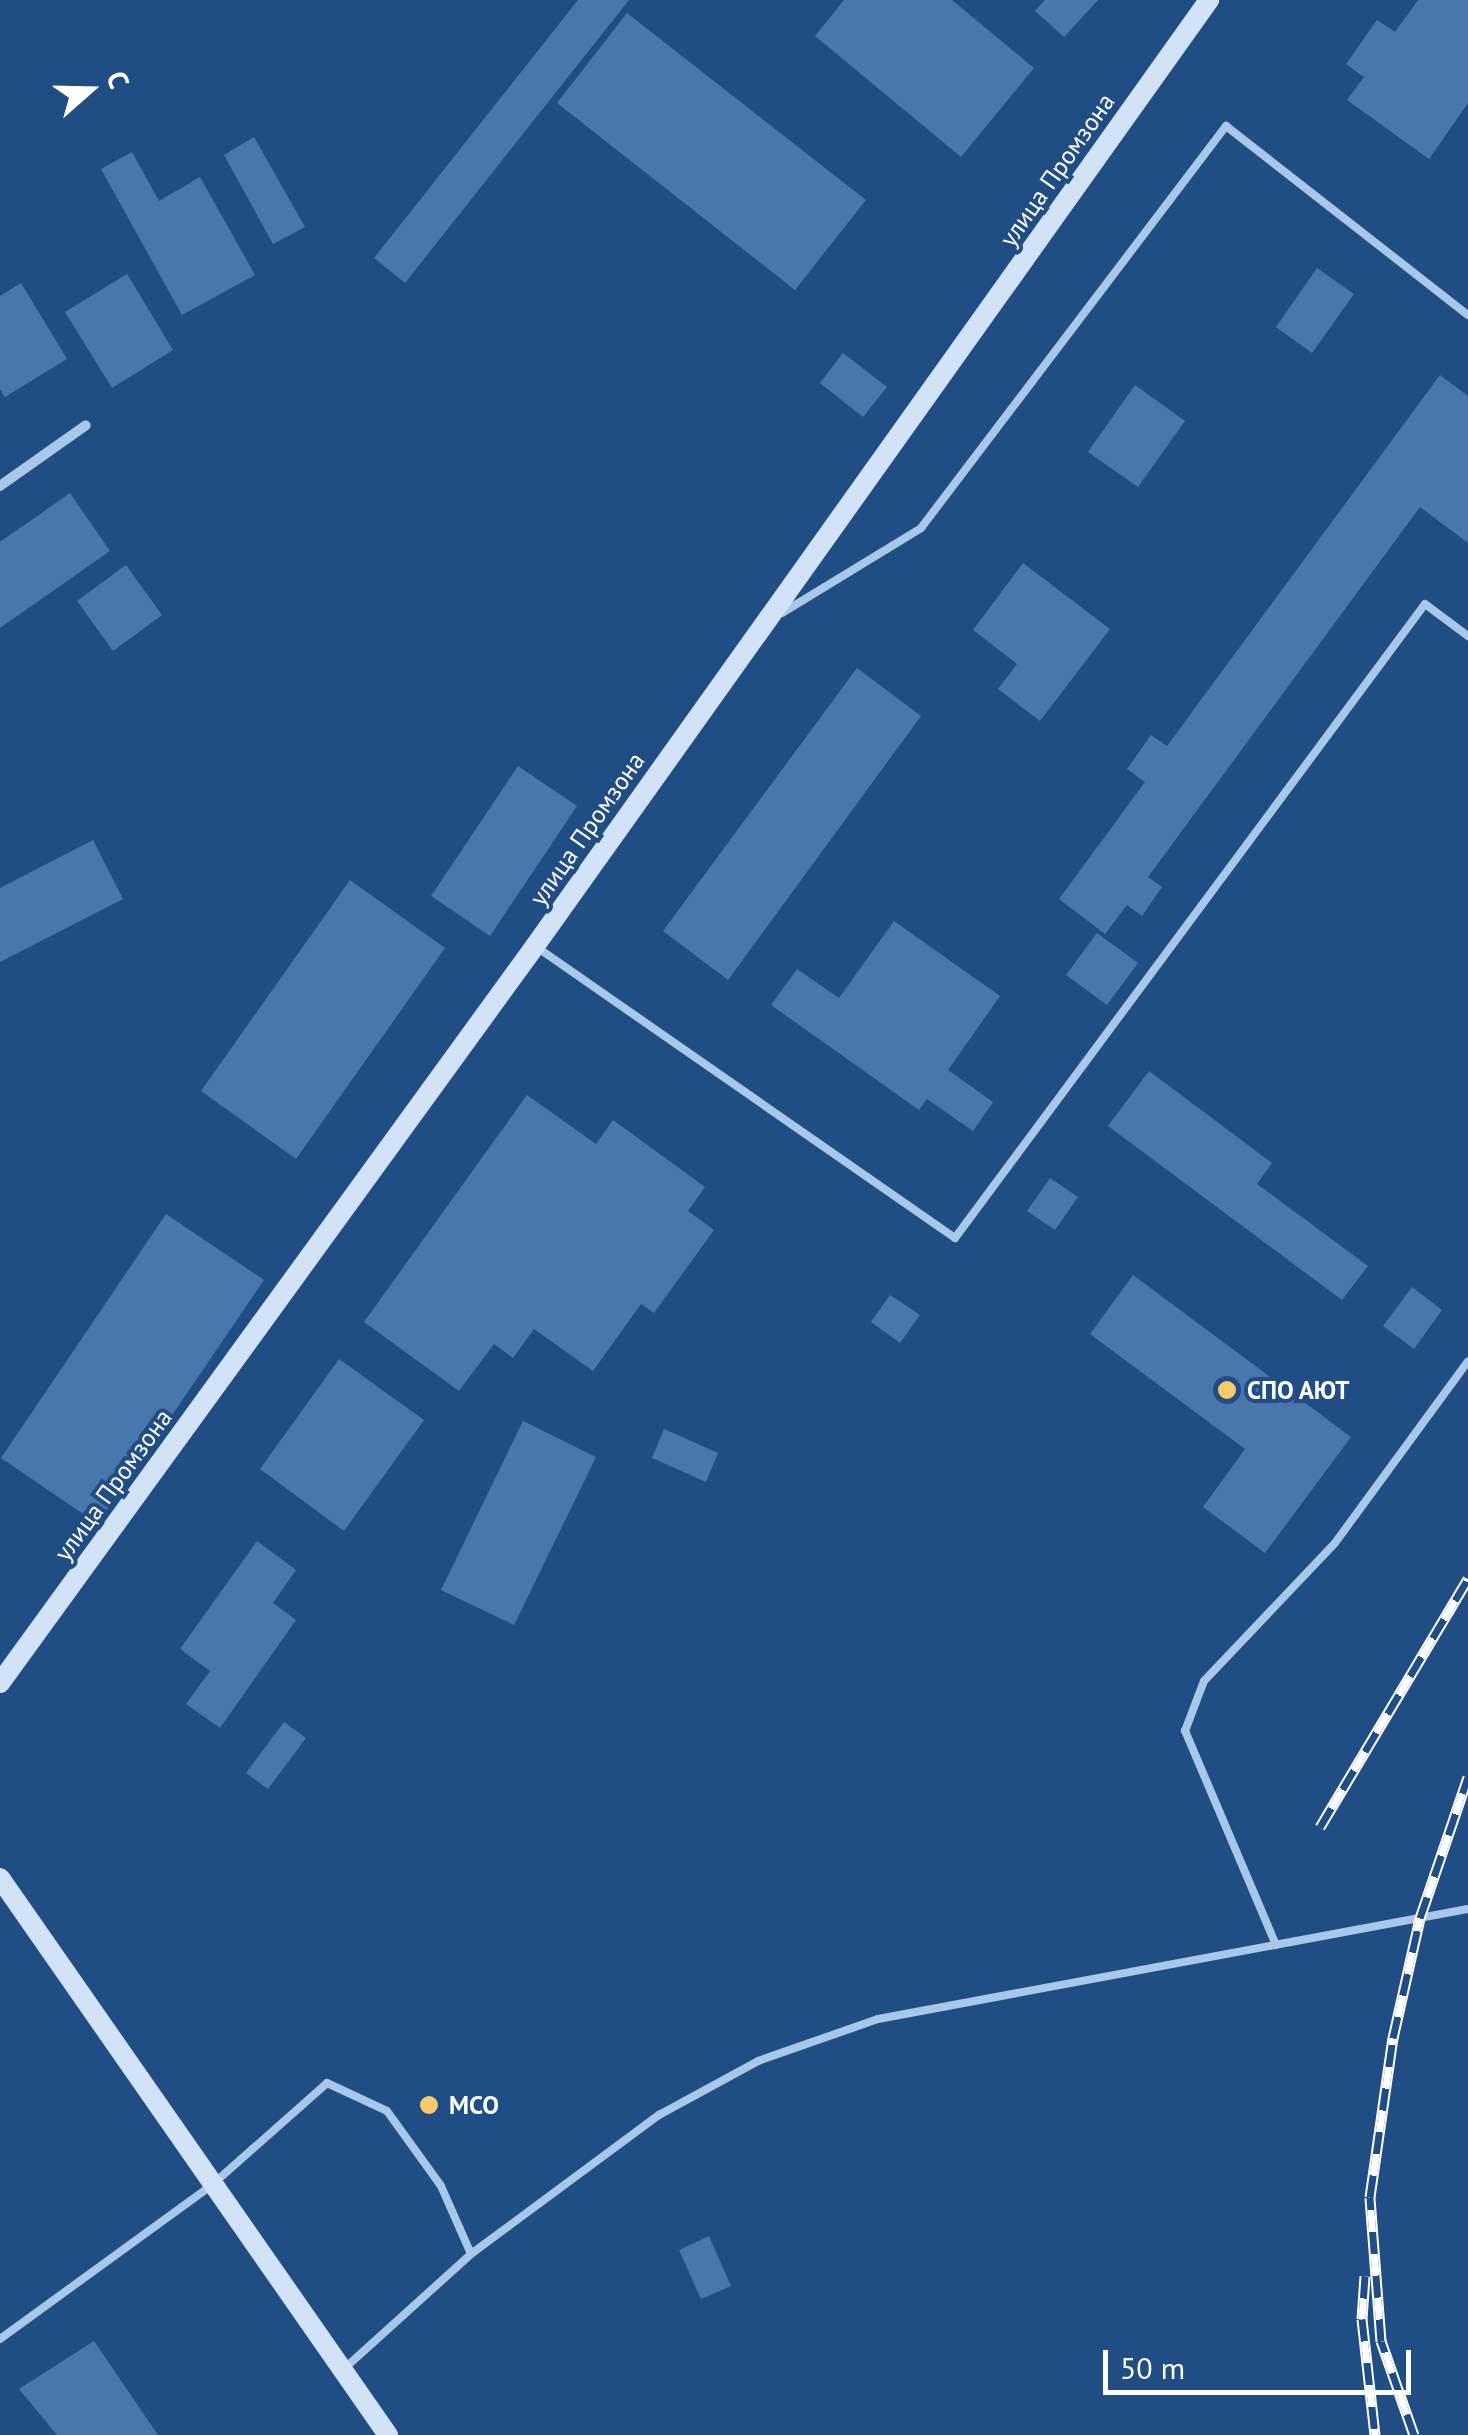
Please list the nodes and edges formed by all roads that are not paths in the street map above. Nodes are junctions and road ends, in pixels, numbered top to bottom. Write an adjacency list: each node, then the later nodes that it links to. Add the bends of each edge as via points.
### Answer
1 (1209, 0): 5 (main road, улица Промзона)
2 (1468, 314): 5 (lane, via 1226,126 920,528)
3 (86, 425): 4 (street)
4 (0, 486)
5 (765, 623): 7 (main road, улица Промзона)
6 (1468, 636): 7 (lane, via 1424,604 956,1238)
7 (534, 946): 9 (main road, улица Промзона)
8 (1468, 1361): 12 (lane, via 1335,1543 1204,1681 1186,1730)
9 (0, 1683)
10 (0, 1878): 13 (main road)
11 (1468, 1909): 12 (lane)
12 (1276, 1945): 14 (lane, via 878,2020 758,2061 659,2116)
13 (213, 2184): 14 (lane, via 327,2082 386,2111 441,2186); 15 (lane); 16 (main road)
14 (471, 2254): 16 (lane)
15 (0, 2339)
16 (342, 2370): 17 (main road)
17 (388, 2435)

